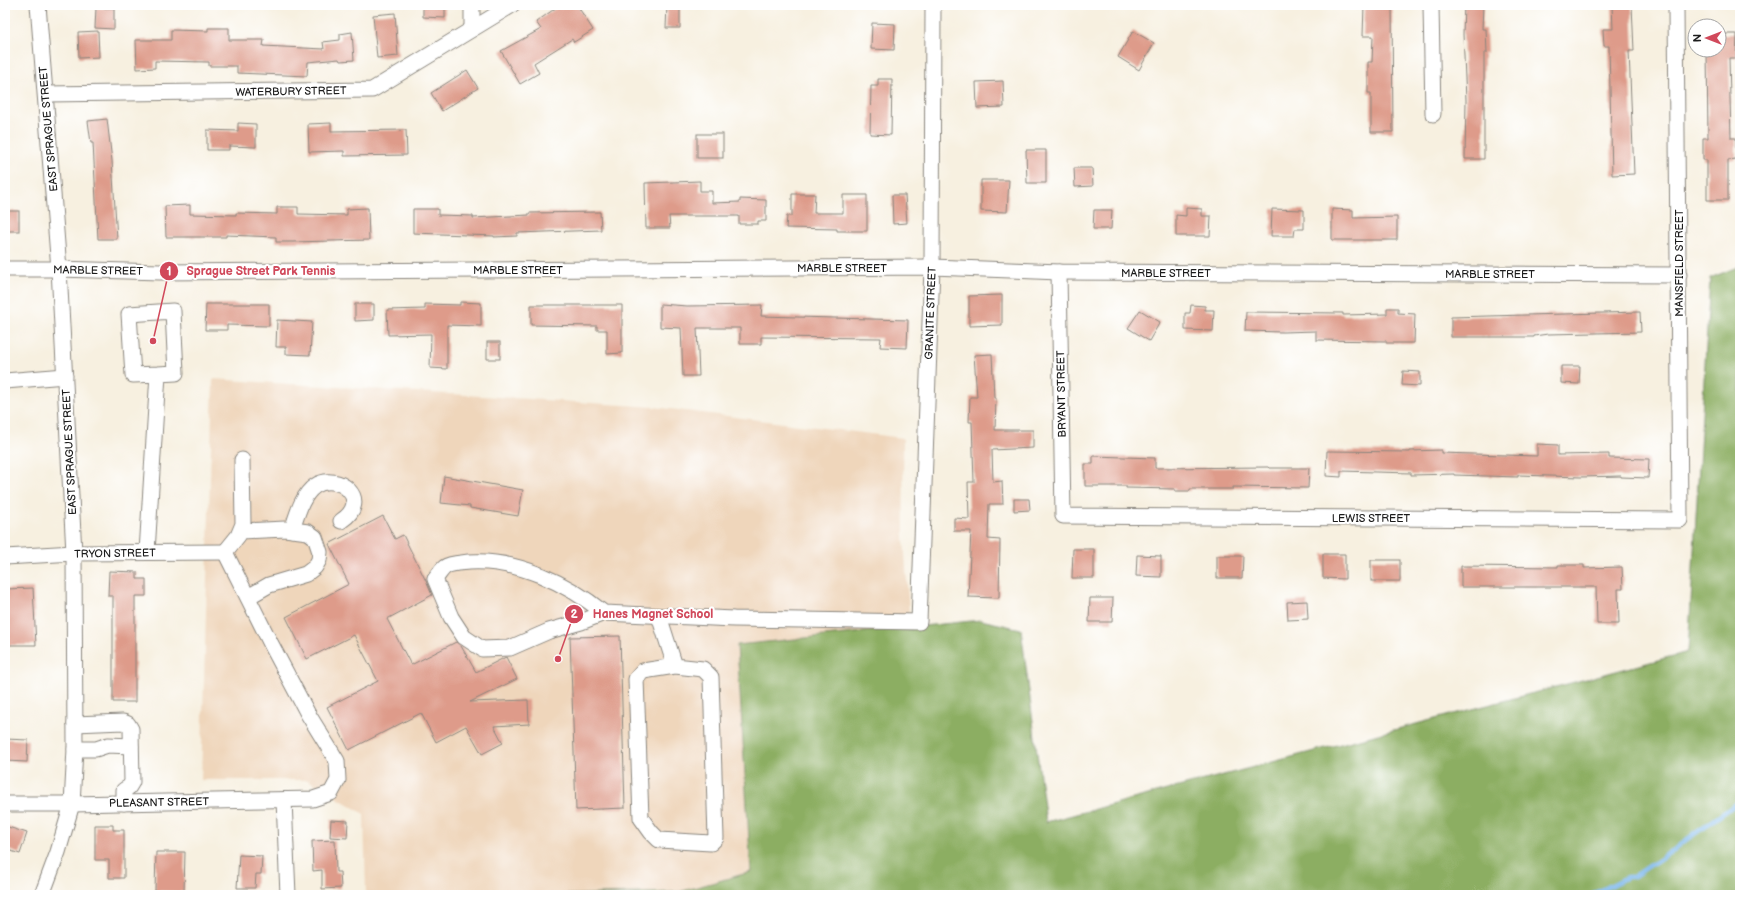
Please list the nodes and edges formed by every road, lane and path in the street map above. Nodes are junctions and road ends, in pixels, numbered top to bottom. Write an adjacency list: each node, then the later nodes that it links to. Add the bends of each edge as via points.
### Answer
1 (38, 5): 8 (street, EAST SPRAGUE STREET)
2 (472, 5): 7 (street)
3 (512, 5): 7 (street, WATERBURY STREET)
4 (933, 5): 11 (street, GRANITE STREET)
5 (1431, 5): 9 (street)
6 (1676, 5): 14 (street, MANSFIELD STREET)
7 (472, 29): 8 (street, WATERBURY STREET, via 372,90)
8 (46, 94): 10 (street, EAST SPRAGUE STREET)
9 (1433, 114)
10 (60, 268): 11 (street, MARBLE STREET, via 160,272); 12 (street, MARBLE STREET); 16 (street, EAST SPRAGUE STREET)
11 (932, 268): 13 (street, MARBLE STREET); 30 (street, GRANITE STREET, via 919,622)
12 (5, 270)
13 (1059, 272): 14 (street, MARBLE STREET); 19 (street, BRYANT STREET)
14 (1679, 275): 20 (street, MANSFIELD STREET)
15 (158, 374): 15 (street, via 133,375 129,314 173,311 176,373); 24 (street)
16 (65, 376): 17 (street); 26 (street, EAST SPRAGUE STREET)
17 (5, 381)
18 (242, 460): 23 (street)
19 (1063, 516): 20 (street, LEWIS STREET)
20 (1680, 520)
21 (341, 521): 22 (street, via 353,510 352,493 347,488 328,483 316,486 307,494)
22 (292, 530): 23 (street); 28 (street, via 308,532 315,537 320,552 317,564 306,574 270,585)
23 (241, 531): 25 (street)
24 (147, 552): 25 (street, TRYON STREET); 26 (street, TRYON STREET)
25 (225, 552): 28 (street, PLEASANT STREET)
26 (74, 553): 27 (street, TRYON STREET); 32 (street, EAST SPRAGUE STREET)
27 (5, 557)
28 (248, 597): 35 (street, PLEASANT STREET, via 308,714 337,761 338,780 331,793 313,799)
29 (604, 613): 29 (street, via 549,631 510,648 482,649 464,637 451,617 435,579 446,567 460,563 510,565 546,577 587,600); 30 (street)
30 (659, 616): 31 (street)
31 (675, 666): 31 (street, via 643,671 636,679 641,818 659,840 711,843 716,838 712,677 703,669)
32 (75, 724): 33 (street, via 123,722 131,729); 34 (street, EAST SPRAGUE STREET)
33 (132, 746): 34 (street, via 108,745 96,749); 36 (street, via 132,782 124,790)
34 (76, 749): 38 (street, EAST SPRAGUE STREET)
35 (284, 800): 36 (street, PLEASANT STREET); 40 (street)
36 (124, 803): 38 (street, PLEASANT STREET)
37 (5, 804): 38 (street, PLEASANT STREET)
38 (72, 804): 39 (street, EAST SPRAGUE STREET)
39 (42, 895)
40 (288, 895)

